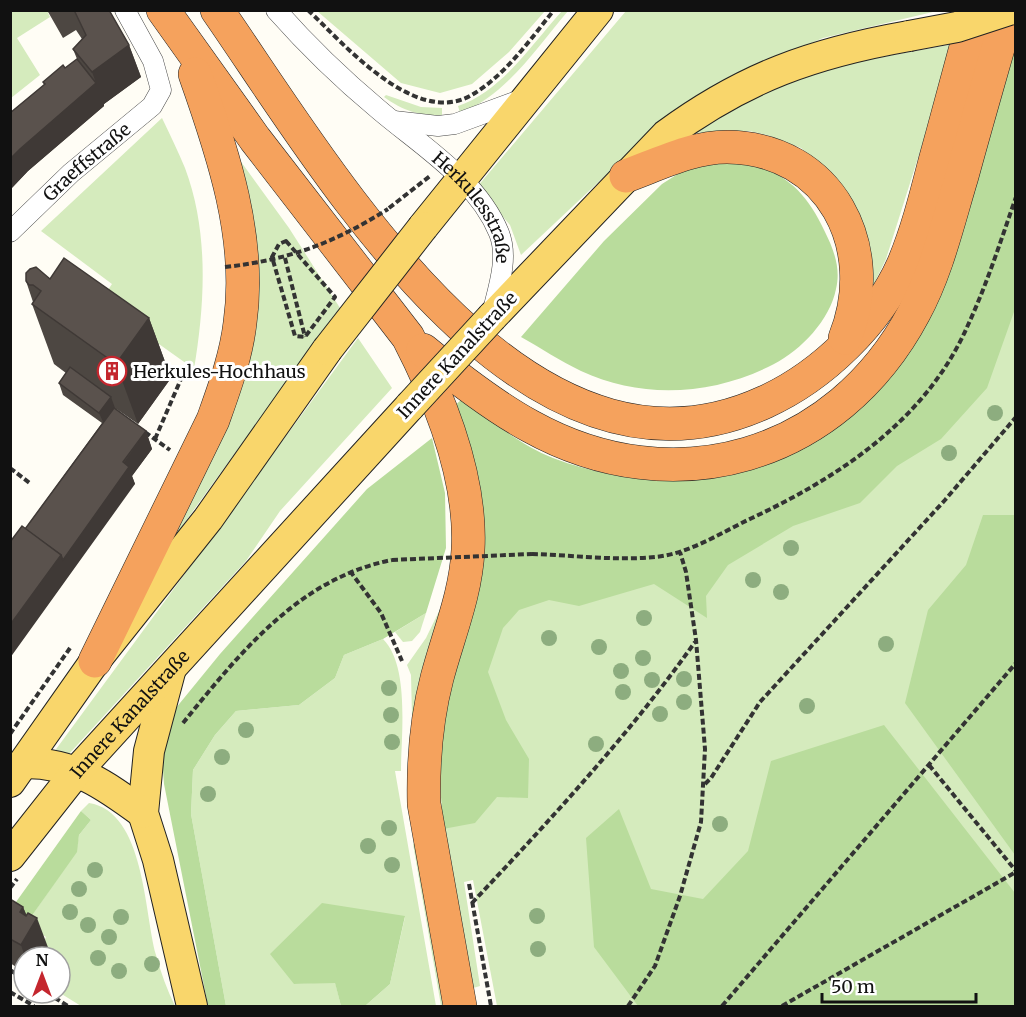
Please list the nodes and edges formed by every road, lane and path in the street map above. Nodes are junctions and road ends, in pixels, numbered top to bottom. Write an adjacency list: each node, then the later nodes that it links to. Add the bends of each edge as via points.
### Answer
1 (125, 10): 16 (street, Graeffstraße, via 153,61 161,90 152,106 71,173)
2 (163, 10): 10 (highway)
3 (218, 10): 22 (highway, via 316,154 418,285 465,332 521,374 572,403 614,417 654,423 696,422 727,416 778,396)
4 (276, 10): 12 (street, Herkulesstraße, via 370,103)
5 (308, 10): 6 (path, via 405,94 452,101 469,96 493,78)
6 (554, 10)
7 (598, 10): 11 (main road)
8 (976, 10): 22 (highway, via 903,265 870,318)
9 (1009, 10): 13 (main road, Innere Kanalstraße, bridge, via 957,27 833,51 771,73 715,101 666,135); 21 (highway, via 932,273 914,312 896,344 853,395 826,418 786,440 709,463 652,463 591,451 530,427)
10 (183, 41): 21 (highway); 32 (highway, via 208,110 235,210 243,273 240,324 213,420)
11 (528, 97): 12 (street, Herkulesstraße, via 455,124); 14 (main road)
12 (394, 121): 14 (street, Herkulesstraße)
13 (626, 176): 20 (main road, Innere Kanalstraße); 22 (highway, via 689,152 727,147 765,152 814,180 839,210 858,263 857,302)
14 (460, 180): 20 (street, Herkulesstraße, via 481,203 499,233 502,269); 32 (main road, bridge, via 327,350 208,519)
15 (388, 209): 17 (path, bridge, via 346,234)
16 (10, 232)
17 (285, 258): 18 (path, bridge); 19 (path, via 305,337 295,336 272,257 279,244 286,241 293,246)
18 (225, 267)
19 (335, 297)
20 (492, 317): 35 (main road, Innere Kanalstraße, bridge)
21 (408, 337): 50 (highway, via 426,371 458,463 467,511 465,573 431,701 423,772 424,804)
22 (835, 354)
23 (184, 372): 26 (path)
24 (1016, 417): 40 (path, via 760,702)
25 (144, 432): 26 (path)
26 (155, 439): 27 (path)
27 (176, 454)
28 (10, 468): 29 (path)
29 (31, 484)
30 (350, 571): 31 (path, bridge, via 392,560 532,554 655,557 680,552); 33 (path, via 381,613); 36 (path, via 319,588 248,645)
31 (696, 640): 40 (path); 46 (path, via 651,704)
32 (95, 661): 39 (main road)
33 (402, 662)
34 (1016, 663): 37 (path)
35 (171, 669): 38 (main road, Innere Kanalstraße); 41 (main road, via 148,759)
36 (176, 732)
37 (929, 765): 43 (path); 53 (path)
38 (77, 771): 39 (main road, via 39,763); 41 (main road, via 97,779); 42 (main road, Innere Kanalstraße)
39 (18, 773)
40 (705, 784): 52 (path, via 700,822 680,896 655,966)
41 (143, 813): 49 (main road)
42 (17, 863): 45 (path)
43 (1016, 872): 54 (path)
44 (469, 884): 46 (path)
45 (10, 888)
46 (472, 903): 51 (path)
47 (10, 992): 48 (path)
48 (34, 1006)
49 (192, 1006)
50 (460, 1006)
51 (491, 1006)
52 (628, 1006)
53 (722, 1006)
54 (782, 1006)

